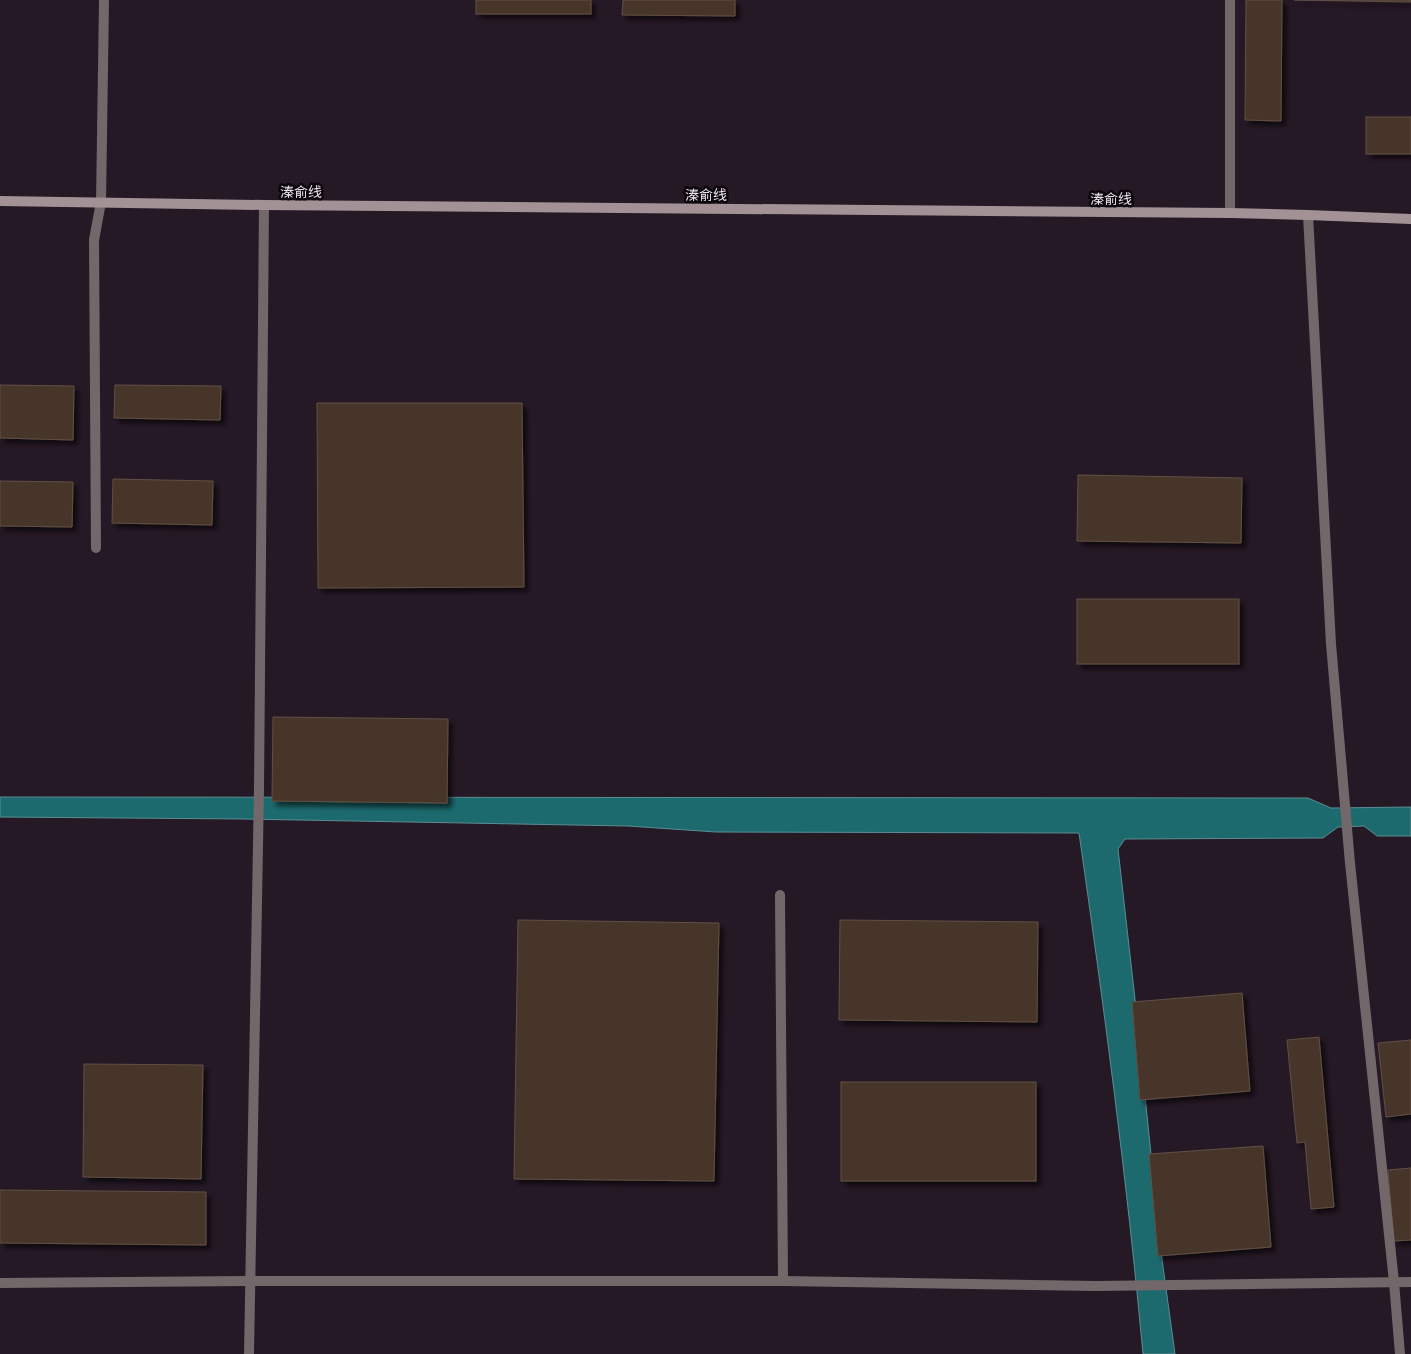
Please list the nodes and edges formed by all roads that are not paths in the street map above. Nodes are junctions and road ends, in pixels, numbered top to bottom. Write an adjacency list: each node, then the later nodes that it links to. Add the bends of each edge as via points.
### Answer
1 (104, 0): 4 (street)
2 (1230, 0): 6 (street)
3 (0, 201): 4 (main road, 溱俞线)
4 (101, 202): 5 (main road, 溱俞线); 9 (street, via 94,240)
5 (264, 205): 6 (main road, 溱俞线); 11 (street, via 260,788)
6 (1230, 213): 7 (main road, 溱俞线)
7 (1308, 215): 8 (main road, 溱俞线); 14 (street, via 1331,644 1350,863)
8 (1411, 219)
9 (96, 548)
10 (780, 895): 12 (street)
11 (249, 1281): 12 (street); 13 (street); 16 (street)
12 (783, 1281): 14 (street, via 1096,1286)
13 (0, 1282)
14 (1394, 1282): 15 (street); 17 (street)
15 (1411, 1282)
16 (248, 1354)
17 (1400, 1354)

